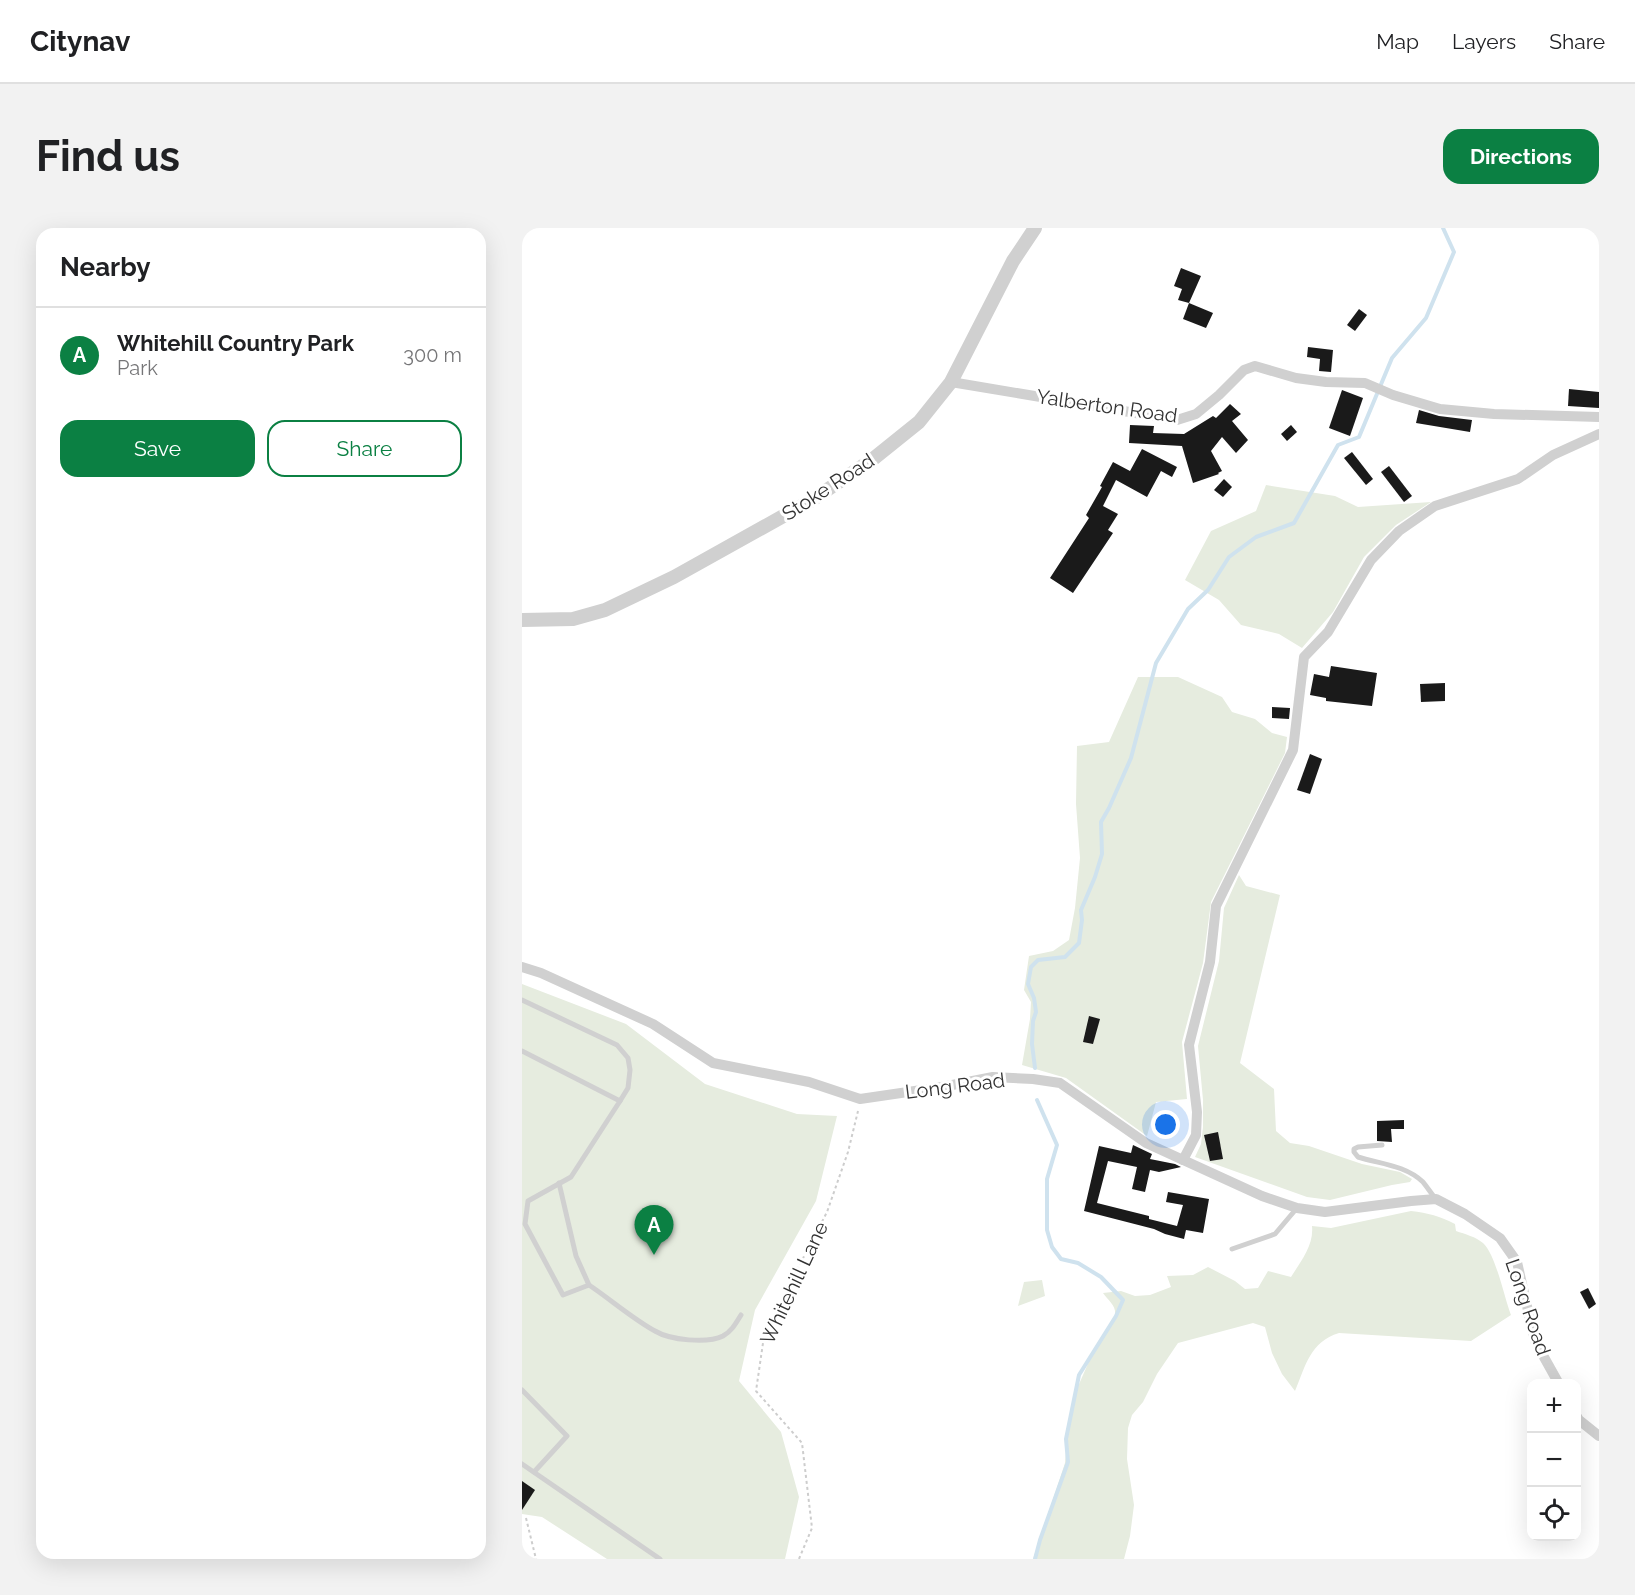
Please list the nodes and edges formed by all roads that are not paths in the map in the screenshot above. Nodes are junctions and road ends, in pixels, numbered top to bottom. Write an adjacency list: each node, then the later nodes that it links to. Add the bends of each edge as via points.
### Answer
1 (1035, 228): 2 (street, Stoke Road, via 1013,261)
2 (951, 382): 3 (street, Yalberton Road, via 1177,420 1196,414 1244,370 1255,366 1296,378 1365,382 1440,409); 5 (street, Stoke Road, via 919,422 873,459 812,500 694,566 605,609 573,619)
3 (1599, 417)
4 (1599, 434): 11 (street, via 1552,455 1518,479 1435,506 1399,531 1371,560 1328,632 1304,657 1293,750 1216,906 1210,962 1190,1045 1196,1135)
5 (522, 620)
6 (522, 967): 11 (street, Long Road, via 653,1024 713,1063 809,1082 860,1099 993,1077 1060,1083 1146,1143)
7 (522, 1000): 9 (lane, via 617,1045 628,1058 630,1070 628,1088)
8 (522, 1051): 9 (lane)
9 (620, 1101): 12 (lane, via 571,1177)
10 (1382, 1145): 13 (lane, via 1358,1147 1354,1152 1358,1157 1410,1173)
11 (1183, 1160): 14 (street, Long Road)
12 (559, 1183): 16 (lane, via 576,1256); 16 (lane, via 528,1200 525,1224 563,1295)
13 (1436, 1199): 14 (street, Long Road, via 1325,1212); 18 (street, Long Road, via 1500,1238 1517,1262 1535,1341)
14 (1297, 1208): 15 (lane, via 1275,1234)
15 (1232, 1249)
16 (590, 1285): 17 (lane, via 656,1332 677,1338 724,1336)
17 (741, 1315)
18 (1557, 1379)
19 (522, 1390): 23 (lane, via 567,1436)
20 (1581, 1422): 21 (street)
21 (1599, 1436)
22 (522, 1464): 23 (lane)
23 (534, 1472): 24 (lane)
24 (660, 1559)

